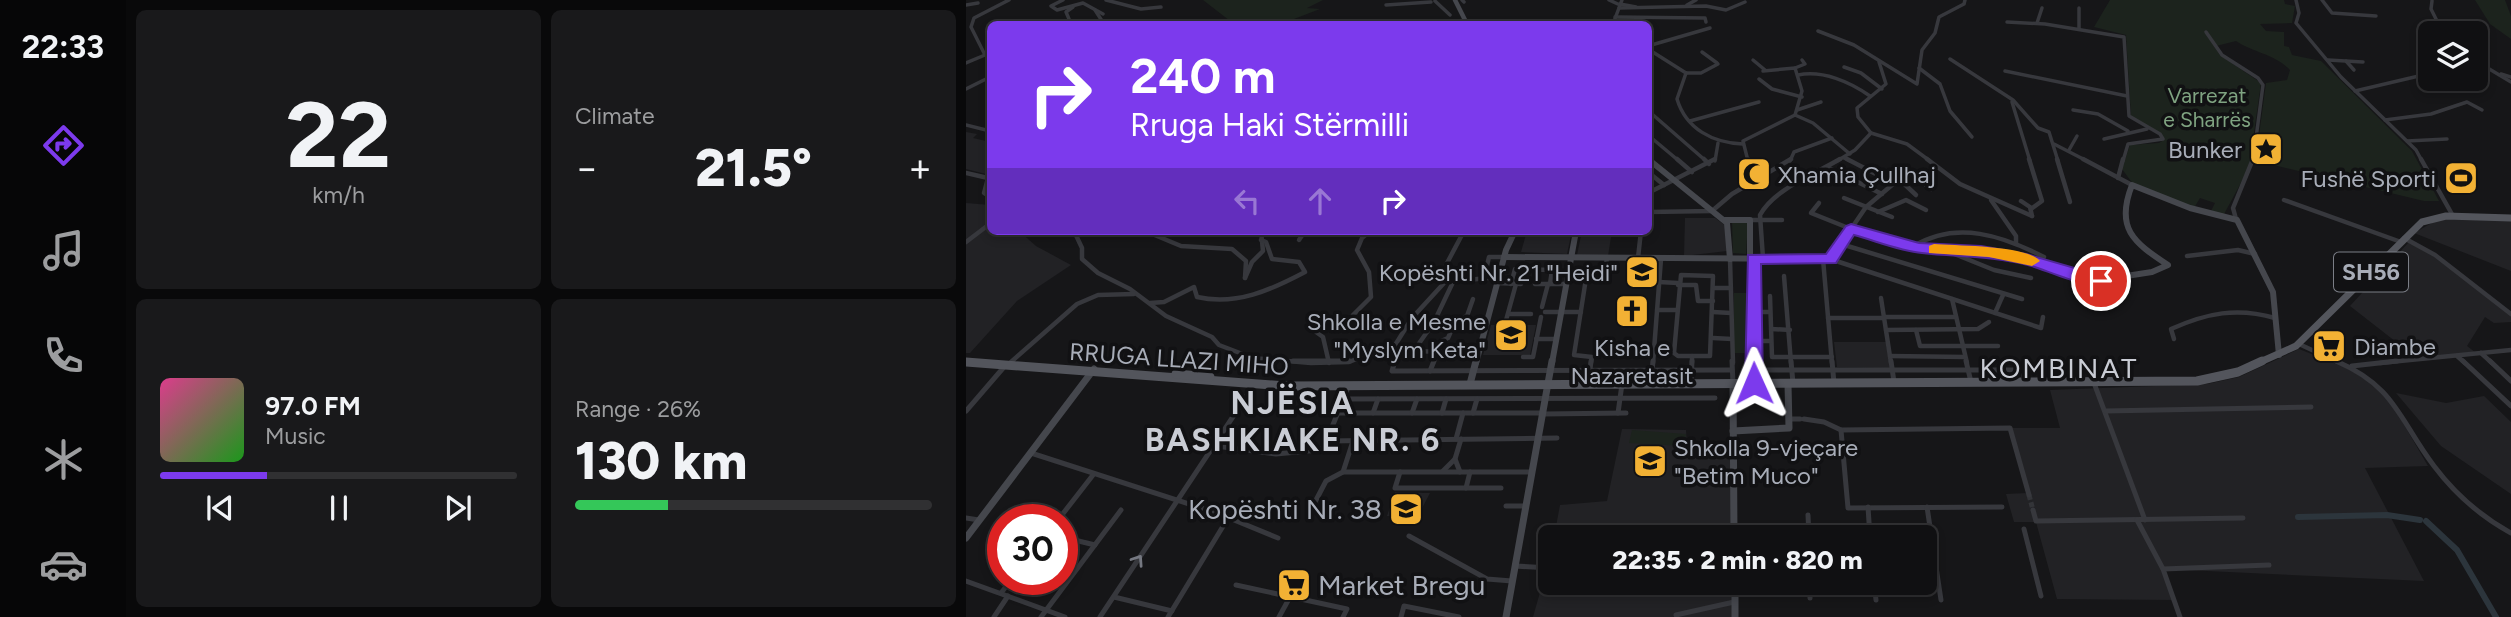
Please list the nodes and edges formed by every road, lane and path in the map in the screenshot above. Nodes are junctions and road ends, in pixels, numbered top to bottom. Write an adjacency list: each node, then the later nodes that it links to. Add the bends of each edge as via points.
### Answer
1 (1009, 0): 35 (street)
2 (1063, 0): 15 (street, via 1051,6 1059,10)
3 (1106, 0): 19 (street, via 1140,11)
4 (1412, 0): 11 (street)
5 (1455, 0): 29 (street)
6 (1609, 0): 16 (street)
7 (1696, 0): 16 (street, via 1668,6)
8 (1965, 0): 54 (street, via 1939,17 1935,33 1920,53)
9 (2296, 0): 67 (street, via 2300,13 2296,23)
10 (2322, 0): 25 (street, via 2332,13)
11 (1435, 1): 17 (street); 24 (street)
12 (2432, 1): 31 (street)
13 (1745, 2): 16 (street, via 1719,11 1708,6)
14 (976, 3): 18 (street)
15 (1076, 4): 22 (street); 27 (street, via 1066,12)
16 (1620, 4): 26 (street)
17 (1386, 5)
18 (966, 6)
19 (1161, 7)
20 (2042, 8): 34 (street)
21 (2079, 8): 37 (street)
22 (1095, 9): 23 (street); 28 (street)
23 (1103, 14)
24 (1450, 15)
25 (2376, 16)
26 (1615, 17): 30 (street); 32 (street, via 1692,16)
27 (1068, 21)
28 (1102, 21)
29 (1466, 21)
30 (1614, 21)
31 (2437, 21)
32 (1706, 22)
33 (2007, 22): 34 (street)
34 (2037, 23): 37 (street)
35 (968, 25): 50 (street, via 985,55)
36 (1710, 28): 40 (street)
37 (2079, 29): 69 (street, via 2124,36)
38 (1818, 31): 47 (street, via 1843,39)
39 (2206, 32): 138 (street, via 2220,54 2263,84 2252,167 2233,209)
40 (1652, 47)
41 (1652, 51): 59 (street)
42 (1702, 52): 51 (street)
43 (1951, 59): 73 (street)
44 (1753, 60): 53 (street, via 1764,70)
45 (1802, 60): 53 (street, via 1805,64)
46 (2345, 60): 48 (street); 49 (street); 56 (street)
47 (1879, 61): 54 (street, via 1916,84); 66 (street, via 1887,82)
48 (2328, 61)
49 (2363, 62)
50 (966, 63)
51 (1718, 64): 58 (street); 59 (street, via 1701,73)
52 (1844, 67): 66 (street)
53 (1794, 68): 60 (street)
54 (1919, 68): 86 (street, via 1940,84 1950,111)
55 (2488, 68): 64 (street)
56 (2354, 70)
57 (2006, 71): 69 (street)
58 (1718, 72)
59 (1686, 73): 79 (street, via 1677,99)
60 (1798, 75): 68 (street, via 1814,72); 70 (street)
61 (2418, 76): 67 (street)
62 (987, 78): 65 (street)
63 (1759, 79): 70 (street, via 1772,89)
64 (2511, 79)
65 (966, 89)
66 (1882, 89): 68 (street)
67 (2354, 91): 78 (street)
68 (1871, 96): 84 (street, via 1860,103 1857,113)
69 (2127, 96): 81 (street, via 2130,117)
70 (1802, 97): 76 (street)
71 (1759, 102): 79 (street)
72 (1821, 102): 76 (street)
73 (2013, 102): 94 (street, via 2038,128 2049,132); 126 (street, via 2042,201)
74 (2073, 110): 83 (street, via 2098,114)
75 (2482, 110): 78 (street, via 2466,102 2431,114)
76 (1796, 113): 88 (street); 93 (street)
77 (1653, 114): 99 (street)
78 (2385, 120): 91 (street)
79 (1689, 121): 92 (street)
80 (966, 125): 82 (street)
81 (2148, 128): 83 (street); 108 (street, via 2163,139 2128,144)
82 (987, 130)
83 (2127, 131): 89 (street)
84 (1871, 133): 96 (street); 120 (street, via 1912,147 1960,184)
85 (2077, 136): 95 (street)
86 (1972, 137)
87 (1652, 138): 102 (street)
88 (1832, 138): 96 (street); 111 (street, via 1794,152 1790,162)
89 (2104, 139)
90 (2447, 139): 91 (street)
91 (2407, 141): 131 (street)
92 (1718, 143): 93 (street); 99 (street, via 1717,160)
93 (1743, 144): 111 (street)
94 (2054, 144): 95 (street); 123 (street, via 2060,186)
95 (2069, 150): 108 (street)
96 (1850, 153): 97 (street)
97 (1844, 158): 100 (street); 112 (street)
98 (1652, 162): 109 (street)
99 (1710, 164): 102 (street)
100 (1828, 167): 117 (street); 136 (street, via 1766,205)
101 (966, 172): 103 (street); 107 (street)
102 (1692, 172): 109 (street)
103 (987, 174)
104 (1652, 175): 113 (street)
105 (1912, 175): 106 (street); 110 (street, via 1905,174); 115 (street)
106 (1921, 177)
107 (987, 178)
108 (2118, 178): 114 (street)
109 (1674, 180): 113 (street); 128 (street)
110 (1900, 180): 112 (street); 118 (street)
111 (1752, 183): 128 (street)
112 (1895, 184): 117 (street)
113 (1665, 185): 116 (street)
114 (2133, 185): 138 (street, via 2190,208); 157 (street, via 2127,233 2168,265 2158,271 2094,281 2026,259)
115 (1931, 188)
116 (1652, 191)
117 (1882, 194): 125 (street)
118 (1916, 195)
119 (1844, 198): 125 (street)
120 (1992, 200): 126 (street, via 2030,216); 155 (street, via 2016,236)
121 (2284, 200): 152 (street)
122 (2021, 201): 126 (street)
123 (2070, 202)
124 (1819, 203): 140 (street, via 1811,213)
125 (1866, 207): 130 (street); 140 (street)
126 (2031, 209)
127 (1926, 210): 130 (street, via 1906,200)
128 (1712, 211): 129 (street); 134 (street)
129 (1652, 212)
130 (1878, 212): 132 (street)
131 (2454, 216): 133 (main road, RRUGA LLAZI MIHO / SH56); 152 (main road, RRUGA LLAZI MIHO / SH56, via 2424,221)
132 (1892, 217)
133 (2511, 218)
134 (1724, 220): 135 (street); 167 (street, via 1729,227)
135 (1750, 220): 136 (street); 168 (street)
136 (1761, 220): 137 (street); 169 (street)
137 (1782, 220)
138 (2237, 220): 158 (street)
139 (987, 226): 153 (street)
140 (1851, 229): 154 (street); 156 (street)
141 (1076, 235): 185 (street, via 1082,259 1089,266)
142 (1155, 235): 150 (street, via 1181,246 1236,249 1246,261 1245,278 1262,252)
143 (1261, 235): 150 (street)
144 (1302, 235): 151 (street)
145 (1365, 235): 209 (street, via 1357,250 1372,280 1371,296)
146 (1462, 235): 176 (street, via 1446,265)
147 (1512, 235): 160 (street)
148 (1575, 235): 163 (street)
149 (1641, 235): 165 (street)
150 (1261, 240): 193 (street, via 1272,259 1299,262 1305,272 1268,292 1208,300 1197,297 1194,287 1164,302)
151 (1299, 240)
152 (2403, 240): 208 (street, via 2435,255); 230 (main road, RRUGA LLAZI MIHO / SH56)
153 (966, 242)
154 (1841, 244): 170 (street); 186 (street)
155 (2016, 244): 156 (street, via 1974,231 1924,239); 161 (street)
156 (1914, 247): 157 (street)
157 (1946, 250): 175 (street, via 2002,273)
158 (2256, 254): 159 (street, via 2238,250); 214 (street, via 2273,292)
159 (2187, 256)
160 (1504, 257): 162 (street); 174 (street, via 1489,257); 177 (street)
161 (2044, 257)
162 (1539, 258): 163 (street); 172 (street)
163 (1571, 259): 164 (street); 181 (street)
164 (1607, 259): 165 (street); 200 (street, via 1604,270 1588,271)
165 (1638, 259): 166 (street)
166 (1661, 259): 167 (street); 178 (street)
167 (1730, 259): 168 (street); 184 (street)
168 (1752, 259): 169 (street); 202 (street)
169 (1763, 259): 170 (street)
170 (1826, 259): 190 (street); 212 (street)
171 (1525, 269): 172 (street); 179 (street, via 1521,284); 179 (street, via 1515,269)
172 (1537, 270): 180 (street, via 1535,284); 180 (street, via 1552,270)
173 (1784, 276): 218 (street)
174 (1484, 278): 176 (street); 177 (street)
175 (2031, 278)
176 (1452, 279): 194 (street); 195 (street)
177 (1498, 280): 179 (street); 238 (street)
178 (1659, 282): 182 (street); 196 (street)
179 (1514, 284): 206 (street)
180 (1549, 284): 181 (street); 198 (street)
181 (1566, 284): 199 (street)
182 (1678, 284): 183 (street, via 1680,275 1709,275 1713,276); 192 (street, via 1696,285 1698,301); 197 (street)
183 (1713, 288): 184 (street); 192 (street)
184 (1731, 288): 204 (street)
185 (1135, 294): 193 (street); 249 (street, via 1098,295 1077,304)
186 (2003, 295): 191 (street); 205 (street)
187 (1770, 296): 203 (street)
188 (1881, 298): 213 (street)
189 (1473, 299): 237 (street, via 1467,316 1456,320)
190 (1952, 299): 205 (street); 210 (street)
191 (2022, 299)
192 (1713, 301): 201 (street)
193 (1150, 303): 248 (street, via 1219,345 1253,358)
194 (1425, 304): 195 (street); 234 (street)
195 (1438, 308): 235 (street)
196 (1657, 310): 197 (street); 253 (street)
197 (1677, 310): 241 (street, via 1675,354)
198 (1542, 312): 199 (street); 226 (street)
199 (1561, 312): 200 (street); 223 (street)
200 (1581, 312): 252 (street, via 1574,355 1592,357)
201 (1713, 312): 204 (street); 224 (street)
202 (1753, 312): 203 (street); 228 (street)
203 (1770, 312): 217 (street)
204 (1731, 313): 225 (street)
205 (1995, 313): 211 (street, via 2041,328)
206 (1508, 314): 207 (street); 216 (street)
207 (1531, 314)
208 (2511, 314)
209 (1353, 315)
210 (1956, 317): 213 (street); 221 (street)
211 (2043, 317)
212 (1828, 318): 213 (street); 245 (street)
213 (1884, 318): 219 (street)
214 (2276, 318): 227 (street, via 2254,310 2215,311 2173,328); 239 (street)
215 (1989, 322): 221 (street, via 1981,328)
216 (1505, 324)
217 (1771, 330): 218 (street); 229 (street)
218 (1790, 330): 244 (street)
219 (1886, 330): 220 (street); 242 (street)
220 (1916, 330): 221 (street); 231 (street, via 1920,346)
221 (1959, 330): 231 (street)
222 (1316, 332): 248 (street, via 1323,337)
223 (1557, 338): 226 (street); 251 (street)
224 (1713, 338): 225 (street); 241 (street, via 1711,355)
225 (1731, 338): 255 (street)
226 (1536, 339): 243 (street, via 1533,357)
227 (2174, 339)
228 (1753, 341): 229 (street); 256 (street)
229 (1772, 341): 244 (street, via 1772,357)
230 (2298, 344): 239 (main road, RRUGA LLAZI MIHO / SH56); 250 (street)
231 (1963, 346): 232 (street); 246 (street)
232 (1998, 346)
233 (2511, 350): 236 (street)
234 (1395, 351): 235 (street); 248 (street, via 1379,350 1349,362); 264 (street, via 1392,371)
235 (1413, 352): 237 (street)
236 (2480, 352): 240 (street); 266 (street)
237 (1437, 353): 238 (street); 264 (street)
238 (1479, 353): 265 (street)
239 (2279, 355): 268 (main road, RRUGA LLAZI MIHO / SH56, via 2208,379)
240 (2457, 355): 250 (street); 292 (street)
241 (1692, 356): 254 (street)
242 (1890, 356): 246 (street); 260 (street)
243 (1523, 357)
244 (1792, 357): 245 (street); 257 (street)
245 (1832, 357): 258 (street)
246 (1965, 357): 262 (street)
247 (967, 363): 249 (main road, SH56)
248 (1329, 363)
249 (1008, 364): 263 (main road, RRUGA LLAZI MIHO / SH56); 294 (street)
250 (2351, 366): 347 (street, via 2390,397 2451,489)
251 (1551, 370): 252 (street); 265 (street); 280 (street)
252 (1590, 370): 253 (street)
253 (1652, 370): 254 (street); 282 (street)
254 (1692, 370): 255 (street); 269 (street)
255 (1732, 370): 270 (street)
256 (1754, 370): 257 (street); 271 (street)
257 (1792, 370): 258 (street); 283 (street)
258 (1833, 370): 259 (street); 272 (street)
259 (1862, 370): 260 (street); 273 (street)
260 (1892, 370): 261 (street); 274 (street)
261 (1931, 370): 262 (street); 275 (street)
262 (1968, 370): 267 (street, via 2022,370); 276 (street)
263 (1093, 371): 277 (main road, RRUGA LLAZI MIHO / SH56); 278 (main road, RRUGA LLAZI MIHO / SH56); 314 (street)
264 (1430, 371): 265 (street)
265 (1474, 371): 279 (street)
266 (2511, 381)
267 (2026, 382): 268 (main road, RRUGA LLAZI MIHO / SH56); 276 (main road, RRUGA LLAZI MIHO / SH56)
268 (2094, 382): 295 (street)
269 (1690, 383): 270 (main road, RRUGA LLAZI MIHO / SH56); 282 (main road, RRUGA LLAZI MIHO / SH56)
270 (1733, 383): 271 (main road, RRUGA LLAZI MIHO / SH56); 307 (street)
271 (1754, 383): 283 (main road, RRUGA LLAZI MIHO / SH56)
272 (1834, 383): 273 (main road, RRUGA LLAZI MIHO / SH56); 283 (main road, RRUGA LLAZI MIHO / SH56)
273 (1863, 383): 274 (main road, RRUGA LLAZI MIHO / SH56)
274 (1894, 383): 275 (main road, RRUGA LLAZI MIHO / SH56)
275 (1933, 383): 276 (main road, RRUGA LLAZI MIHO / SH56)
276 (1971, 383)
277 (1255, 384): 278 (main road, RRUGA LLAZI MIHO / SH56); 313 (street)
278 (1350, 384): 279 (main road, RRUGA LLAZI MIHO / SH56); 288 (street)
279 (1471, 384): 280 (main road, RRUGA LLAZI MIHO / SH56)
280 (1548, 384): 281 (main road, RRUGA LLAZI MIHO / SH56); 285 (street)
281 (1622, 384): 282 (main road, RRUGA LLAZI MIHO / SH56); 286 (street)
282 (1651, 384)
283 (1791, 384): 305 (street)
284 (1477, 398): 285 (street); 291 (street); 301 (street)
285 (1546, 398): 286 (street); 304 (street)
286 (1620, 398): 287 (street); 302 (street)
287 (1715, 398)
288 (1343, 399): 289 (street); 296 (street)
289 (1378, 399): 290 (street); 297 (street)
290 (1417, 399): 291 (street); 298 (street)
291 (1446, 399): 299 (street)
292 (2511, 406)
293 (2311, 407): 295 (street)
294 (966, 411)
295 (2105, 411): 342 (street)
296 (1337, 413): 297 (street); 312 (street)
297 (1373, 413): 298 (street)
298 (1412, 413): 299 (street)
299 (1442, 413): 300 (street)
300 (1463, 413): 301 (street); 310 (street)
301 (1473, 413): 304 (street)
302 (1618, 413): 303 (street); 304 (street)
303 (1626, 413)
304 (1543, 414): 308 (street)
305 (1791, 419): 306 (street, via 1824,422); 307 (street, via 1786,429)
306 (1841, 430): 325 (street, via 2010,428); 331 (street, via 1849,508)
307 (1733, 431): 343 (street)
308 (1538, 438): 309 (street); 310 (street); 321 (street)
309 (1557, 438)
310 (1458, 439): 311 (street); 315 (street)
311 (1353, 440): 312 (street); 316 (street)
312 (1326, 441): 313 (street, via 1319,450 1276,454)
313 (1216, 446): 326 (street)
314 (1030, 453): 322 (street); 340 (street)
315 (1455, 459): 318 (street); 319 (street)
316 (1343, 472): 317 (street); 327 (street, via 1326,481)
317 (1400, 472): 318 (street); 323 (street, via 1395,488)
318 (1442, 472): 319 (street)
319 (1460, 472): 320 (street)
320 (1470, 472): 321 (street); 323 (street)
321 (1532, 472): 330 (street)
322 (1093, 475): 326 (street); 328 (street)
323 (1466, 488): 324 (street)
324 (1501, 488)
325 (2029, 495)
326 (1179, 501): 338 (street); 365 (street, one-way to 326)
327 (1315, 502)
328 (1070, 504)
329 (1506, 506): 330 (street)
330 (1526, 506): 354 (street)
331 (1868, 507): 332 (street); 345 (street)
332 (1927, 507): 333 (street); 368 (street)
333 (2002, 507)
334 (1121, 510): 352 (street)
335 (2032, 510): 341 (street, via 2036,522)
336 (1808, 515): 344 (street)
337 (966, 518): 340 (street)
338 (1228, 518): 350 (street); 371 (street)
339 (2243, 518): 342 (street)
340 (979, 520): 349 (street)
341 (2137, 520): 342 (street); 356 (street)
342 (2145, 520)
343 (1734, 525)
344 (1808, 525)
345 (1869, 525)
346 (2024, 529): 364 (street)
347 (2511, 533)
348 (1409, 536): 357 (street, via 1487,579)
349 (966, 538)
350 (1278, 538)
351 (1078, 541): 352 (street)
352 (1095, 545): 370 (street)
353 (2269, 565): 356 (street)
354 (1515, 566): 355 (street); 357 (street)
355 (1538, 567)
356 (2163, 569): 383 (street)
357 (1512, 580): 381 (street)
358 (966, 581): 360 (street)
359 (1236, 585): 366 (street)
360 (987, 588)
361 (1735, 595): 369 (street)
362 (1875, 595): 367 (street)
363 (1008, 596): 370 (street); 373 (street)
364 (2041, 596)
365 (1114, 597): 371 (street); 376 (street)
366 (1290, 597): 377 (street); 378 (street, via 1347,609)
367 (1875, 600)
368 (1941, 600)
369 (1735, 602): 372 (street); 382 (street)
370 (1046, 610): 374 (street); 375 (street)
371 (1170, 614)
372 (1676, 615)
373 (994, 617)
374 (1041, 617)
375 (1065, 617)
376 (1100, 617)
377 (1279, 617)
378 (1343, 617)
379 (1401, 617): 380 (street, via 1404,606)
380 (1459, 617)
381 (1507, 617)
382 (1735, 617)
383 (2180, 617)

